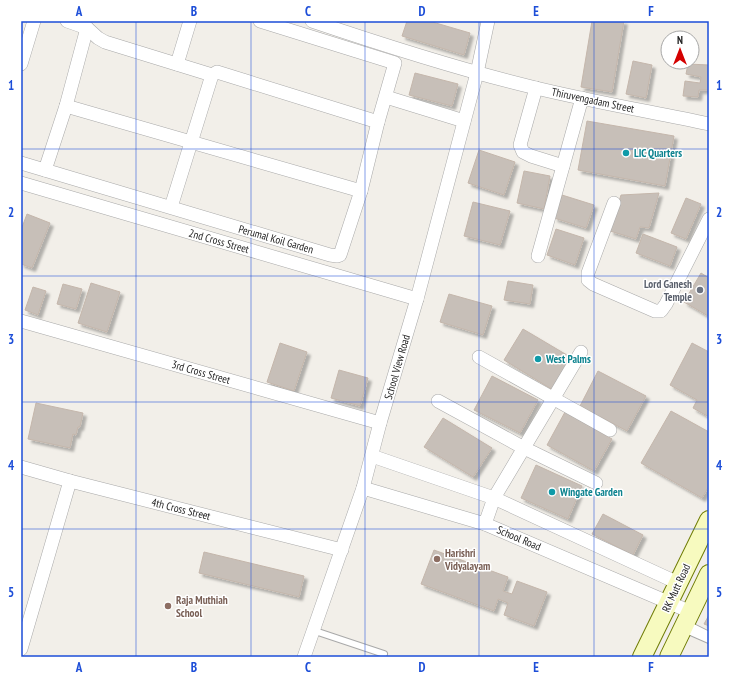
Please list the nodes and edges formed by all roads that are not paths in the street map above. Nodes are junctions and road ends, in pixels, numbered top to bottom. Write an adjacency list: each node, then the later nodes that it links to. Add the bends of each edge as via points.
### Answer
1 (34, 21): 8 (street)
2 (67, 21): 7 (street)
3 (190, 21): 9 (street)
4 (260, 21): 13 (street, Perumal Koil Garden, via 396,63)
5 (312, 21): 10 (street, Thiruvengadam Street)
6 (488, 21): 10 (street)
7 (87, 28): 9 (street, via 105,42); 15 (street)
8 (21, 64)
9 (177, 64): 11 (street)
10 (477, 73): 12 (street, Thiruvengadam Street); 16 (street, School View Road)
11 (212, 76): 17 (street, via 216,72); 19 (street)
12 (536, 88): 14 (street, Thiruvengadam Street); 21 (street, via 520,145 523,152 531,156)
13 (386, 97): 16 (street); 17 (street, Perumal Koil Garden)
14 (582, 98): 18 (street, Thiruvengadam Street); 21 (street)
15 (66, 106): 19 (street); 22 (street)
16 (464, 120): 29 (street, School View Road)
17 (378, 122): 24 (street, Perumal Koil Garden)
18 (709, 124)
19 (192, 141): 24 (street); 26 (street)
20 (21, 163): 22 (street, Perumal Koil Garden)
21 (563, 166): 28 (street)
22 (45, 170): 26 (street, Perumal Koil Garden)
23 (21, 183): 29 (street, 2nd Cross Street)
24 (361, 191): 26 (street, Perumal Koil Garden, via 342,250 337,256)
25 (614, 203): 27 (street, via 588,273 588,280 655,311 661,311 666,304)
26 (171, 207)
27 (709, 219)
28 (538, 256)
29 (417, 299): 35 (street, School View Road)
30 (21, 321): 35 (street, 3rd Cross Street)
31 (582, 352): 33 (street)
32 (479, 356): 33 (street)
33 (553, 399): 36 (street); 37 (street)
34 (438, 400): 37 (street)
35 (380, 423): 38 (street, School View Road)
36 (610, 430)
37 (524, 448): 41 (street); 43 (street)
38 (372, 456): 42 (street, School View Road); 43 (street)
39 (21, 467): 40 (street, 4th Cross Street)
40 (70, 481): 46 (street, 4th Cross Street); 55 (street)
41 (596, 483)
42 (363, 488): 45 (street, School Road); 46 (street, School View Road)
43 (494, 498): 45 (street); 48 (street)
44 (709, 520): 48 (main road, RK Mutt Road)
45 (485, 524): 50 (street, School Road)
46 (342, 550): 52 (street, School View Road)
47 (709, 574): 49 (main road)
48 (678, 582): 50 (main road, RK Mutt Road)
49 (705, 592): 51 (main road)
50 (669, 602): 51 (street, School Road); 58 (main road, RK Mutt Road)
51 (687, 621): 53 (lane); 54 (lane); 59 (main road)
52 (312, 630): 56 (lane); 57 (street, School View Road)
53 (709, 635)
54 (709, 640)
55 (21, 649)
56 (384, 654)
57 (304, 657)
58 (642, 657)
59 (669, 657)

